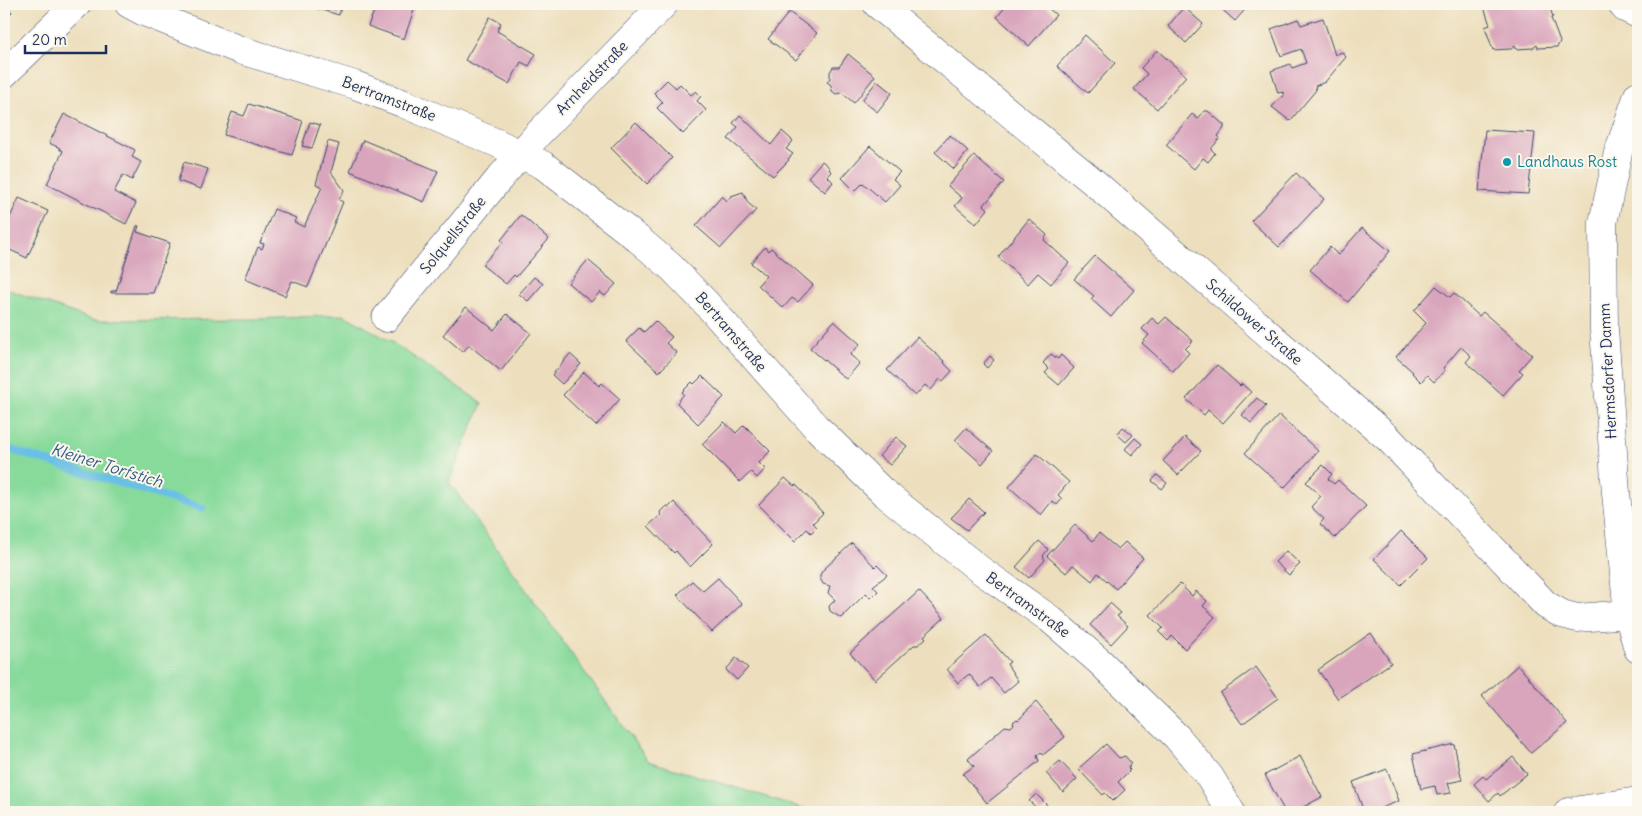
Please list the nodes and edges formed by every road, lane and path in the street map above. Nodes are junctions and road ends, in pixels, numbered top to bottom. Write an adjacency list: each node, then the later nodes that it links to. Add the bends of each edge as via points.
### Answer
1 (77, 4): 7 (street)
2 (129, 4): 9 (street, Bertramstraße, via 240,50 355,85)
3 (664, 4): 9 (street, Arnheidstraße)
4 (878, 4): 11 (street, Schildower Straße, via 1096,184 1389,439 1546,605 1577,618)
5 (1622, 4): 6 (street)
6 (1638, 14)
7 (4, 74)
8 (1638, 95): 11 (street, Hermsdorfer Damm, via 1618,153 1603,223 1604,329)
9 (521, 153): 10 (street, Solquellstraße); 14 (street, Bertramstraße, via 543,165 671,267 816,427 883,492 979,569 1050,619 1100,662 1177,737 1210,777)
10 (386, 318)
11 (1628, 614): 12 (street, Hermsdorfer Damm)
12 (1638, 649)
13 (1638, 801): 15 (street)
14 (1231, 812)
15 (1568, 812)

